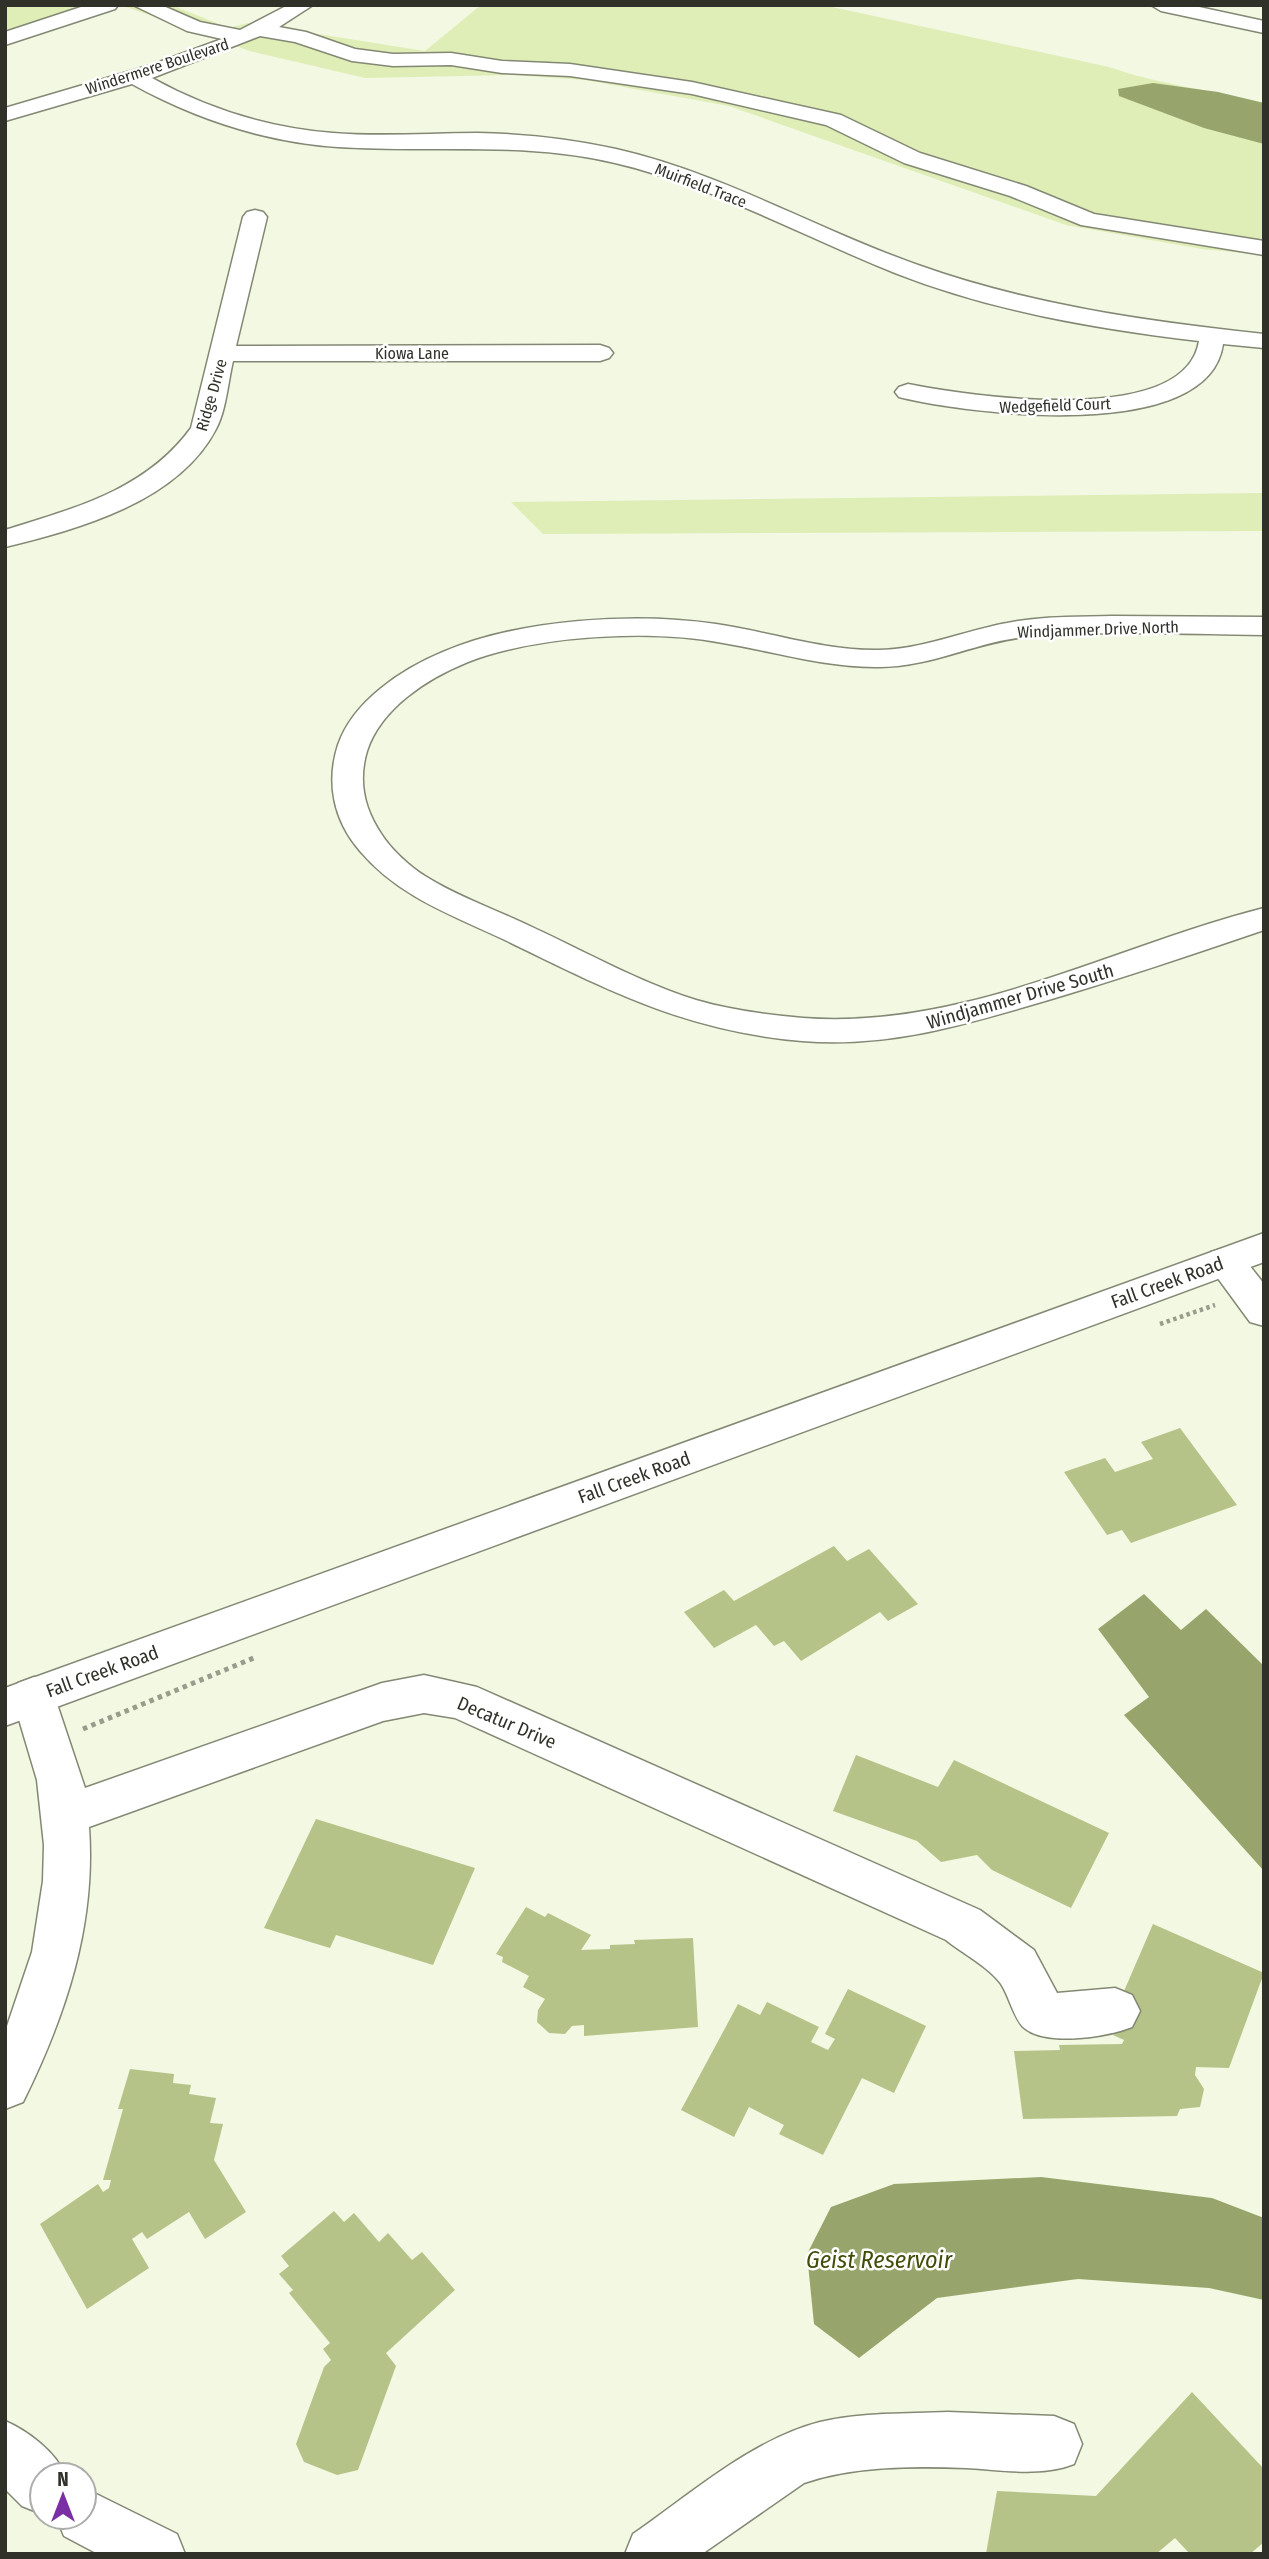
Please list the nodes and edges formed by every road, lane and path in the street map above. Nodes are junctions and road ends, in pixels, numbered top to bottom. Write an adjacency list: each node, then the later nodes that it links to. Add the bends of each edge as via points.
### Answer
1 (108, 5): 7 (street)
2 (143, 5): 6 (street, via 194,27)
3 (303, 5): 6 (street, Windermere Boulevard)
4 (1161, 5): 5 (street)
5 (1264, 27)
6 (251, 34): 8 (street, Windermere Boulevard); 11 (street, via 299,36 352,55 570,70 692,88 833,120 912,158 1018,191 1089,220)
7 (5, 39)
8 (132, 76): 9 (street, Windermere Boulevard); 12 (street, Muirfield Trace, via 207,114 279,132 351,140 527,143 624,158 721,191 951,285 1066,314)
9 (5, 115)
10 (255, 217): 15 (street, Ridge Drive)
11 (1264, 248)
12 (1212, 336): 13 (street, Muirfield Trace); 16 (street, Wedgefield Court, via 1207,360 1197,373 1141,399 1100,406 987,406)
13 (1264, 341)
14 (600, 353): 15 (street, Kiowa Lane)
15 (223, 354): 17 (street, Ridge Drive, via 205,428 166,472 103,506)
16 (908, 392)
17 (5, 539)
18 (1264, 626): 19 (street, Windjammer Drive North, via 1018,630 899,658 821,655 734,635 685,630 545,634 500,642 454,658 405,683 376,709 353,740 344,773 346,804)
19 (384, 863): 20 (street, Windjammer Drive South, via 439,899 639,991 689,1010 802,1029 887,1028 946,1019 1119,968)
20 (1264, 918)
21 (1264, 1247): 22 (street, Fall Creek Road)
22 (1225, 1262): 23 (street); 24 (street, Fall Creek Road)
23 (1264, 1312)
24 (20, 1701): 25 (street, via 58,1775)
25 (65, 1815): 26 (street, Decatur Drive, via 382,1702 424,1694 461,1700 963,1926 1017,1966 1040,2010 1051,2016); 27 (street, via 65,1895 58,1947 31,2038)
26 (1115, 2011)
27 (5, 2085)
28 (1054, 2444): 33 (street, via 948,2440 855,2443 820,2449 789,2460)
29 (5, 2449): 30 (street)
30 (28, 2472)
31 (98, 2523): 32 (street)
32 (157, 2554)
33 (653, 2554)

